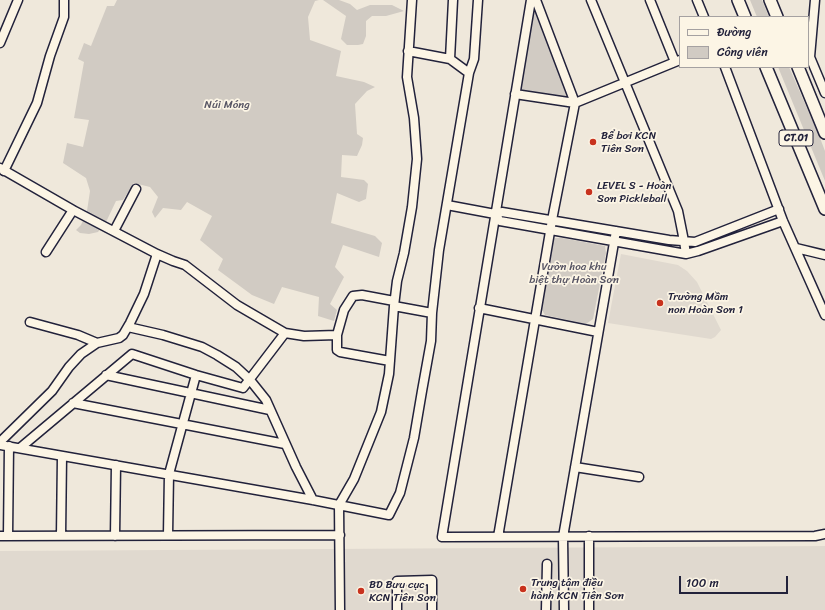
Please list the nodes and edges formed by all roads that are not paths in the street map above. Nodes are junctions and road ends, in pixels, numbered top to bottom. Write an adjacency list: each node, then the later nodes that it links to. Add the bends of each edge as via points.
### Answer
1 (18, 0): 17 (street)
2 (64, 0): 31 (street, via 64,17 37,103)
3 (412, 0): 18 (street)
4 (453, 0): 19 (street)
5 (478, 0): 24 (street, via 474,59)
6 (531, 0): 28 (street)
7 (536, 0): 29 (street)
8 (591, 0): 26 (street)
9 (650, 0): 20 (street)
10 (697, 0): 14 (street)
11 (738, 0): 15 (highway)
12 (770, 0): 16 (highway)
13 (815, 0): 25 (street, via 810,57)
14 (704, 16)
15 (745, 16)
16 (777, 16)
17 (0, 43)
18 (408, 51): 19 (street); 50 (street, via 407,77 417,159 412,207)
19 (450, 59): 24 (street)
20 (678, 61): 26 (street)
21 (724, 68): 34 (street)
22 (766, 68): 35 (highway, CT.01)
23 (798, 68): 30 (highway, CT.01)
24 (469, 73): 33 (street)
25 (823, 82): 27 (street)
26 (625, 83): 29 (street); 44 (street, via 678,211)
27 (825, 93)
28 (515, 94): 29 (street); 37 (street)
29 (575, 103): 38 (street)
30 (825, 133)
31 (2, 170): 36 (street)
32 (136, 189): 41 (street)
33 (447, 205): 37 (street); 52 (street)
34 (779, 209): 39 (street); 44 (street, via 696,242)
35 (825, 209)
36 (73, 210): 41 (street); 46 (street)
37 (495, 214): 38 (street, via 502,212); 40 (street, via 500,221); 51 (street)
38 (552, 220): 40 (street); 42 (street)
39 (783, 221): 45 (street); 48 (street)
40 (551, 230): 43 (street); 54 (street)
41 (114, 231): 47 (street)
42 (616, 231): 43 (street); 44 (street)
43 (614, 241): 48 (street); 57 (street)
44 (684, 241): 48 (street)
45 (796, 248): 49 (street); 53 (street)
46 (46, 252)
47 (157, 254): 56 (street, via 144,294); 58 (street, via 185,265 236,305)
48 (686, 254)
49 (825, 255)
50 (394, 304): 52 (street); 59 (street, via 362,295 353,296 344,310); 61 (street)
51 (479, 308): 54 (street); 87 (street, via 442,537)
52 (432, 312): 79 (street, via 431,341 414,438 400,493 389,516)
53 (825, 315)
54 (535, 320): 57 (street); 87 (street)
55 (30, 322): 60 (street)
56 (128, 327): 60 (street, via 123,336); 64 (street, via 202,347 236,367)
57 (598, 332): 75 (street)
58 (286, 333): 59 (street, via 304,336); 64 (street)
59 (337, 335): 61 (street, via 337,350 340,352)
60 (97, 343): 69 (street, via 73,362 52,391)
61 (390, 361): 79 (street, via 381,412 354,479)
62 (106, 375): 63 (street, via 132,354); 65 (street); 66 (street)
63 (196, 375): 64 (street, via 244,388); 65 (street)
64 (250, 380): 67 (street, via 266,400)
65 (191, 393): 67 (street); 68 (street)
66 (73, 403): 68 (street); 72 (street)
67 (270, 410): 70 (street)
68 (182, 425): 70 (street); 76 (street)
69 (0, 443): 71 (street)
70 (285, 444): 78 (street)
71 (9, 446): 72 (street); 83 (street)
72 (20, 448): 73 (street)
73 (62, 456): 74 (street); 84 (street)
74 (116, 465): 76 (street); 85 (street)
75 (575, 467): 77 (street); 88 (street)
76 (169, 474): 78 (street); 81 (street)
77 (638, 477)
78 (313, 500): 79 (street)
79 (339, 505): 82 (street)
80 (825, 534): 86 (street)
81 (168, 535): 82 (street); 85 (street)
82 (340, 535): 90 (street)
83 (4, 536): 84 (street)
84 (61, 536): 85 (street)
85 (115, 536)
86 (589, 536): 88 (street); 95 (street)
87 (498, 537): 88 (street)
88 (563, 537): 94 (street)
89 (547, 564): 93 (street)
90 (340, 610)
91 (397, 610): 92 (street, via 397,581 432,580)
92 (432, 610)
93 (546, 610)
94 (564, 610)
95 (589, 610)

